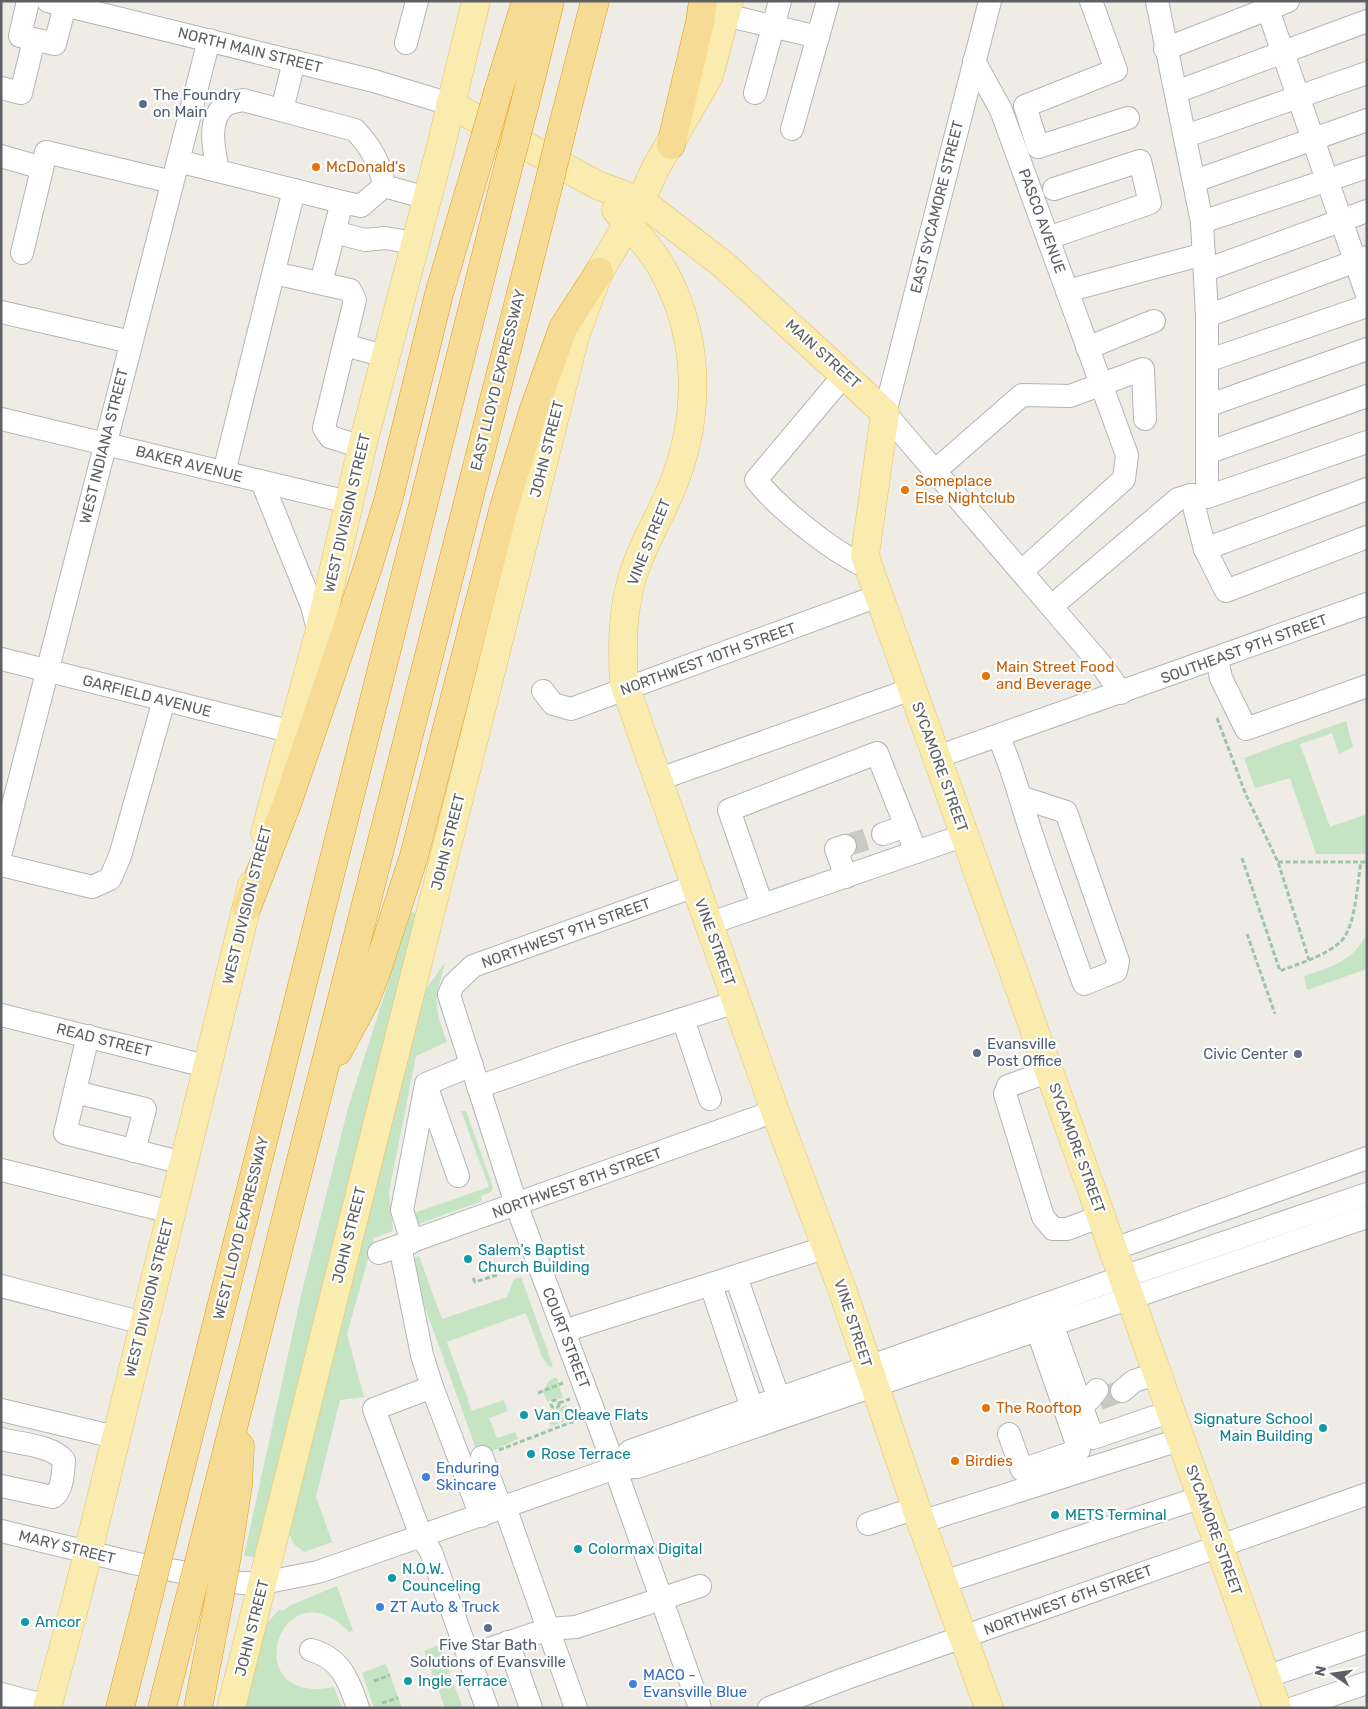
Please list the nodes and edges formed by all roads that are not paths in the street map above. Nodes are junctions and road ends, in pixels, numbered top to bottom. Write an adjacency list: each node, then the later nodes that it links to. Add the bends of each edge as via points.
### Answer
1 (28, 1): 18 (street, via 20,36)
2 (417, 1): 20 (street)
3 (476, 1): 30 (main road, WEST DIVISION STREET)
4 (526, 1): 129 (highway, bridge, via 439,294 388,501 367,570 288,801)
5 (550, 1): 202 (highway, WEST LLOYD EXPRESSWAY, bridge)
6 (595, 1): 142 (highway, EAST LLOYD EXPRESSWAY, bridge)
7 (780, 1): 16 (street)
8 (828, 1): 17 (street)
9 (990, 1): 24 (street, EAST SYCAMORE STREET)
10 (1092, 1): 40 (street, via 1116,70 1024,106)
11 (1156, 1): 21 (street)
12 (57, 3): 18 (street, via 55,44); 19 (street, NORTH MAIN STREET)
13 (1274, 4): 21 (street); 22 (street)
14 (719, 6): 16 (street); 39 (highway, via 700,22)
15 (1367, 21): 22 (street)
16 (773, 27): 17 (street); 28 (street)
17 (818, 37): 36 (street)
18 (34, 40): 26 (street, via 21,93)
19 (209, 40): 23 (street, NORTH MAIN STREET); 31 (street, WEST INDIANA STREET)
20 (406, 43)
21 (1165, 49): 27 (street)
22 (1283, 53): 27 (street); 29 (street)
23 (294, 61): 30 (street, NORTH MAIN STREET); 32 (street)
24 (974, 61): 40 (street, PASCO AVENUE); 84 (street, EAST SYCAMORE STREET)
25 (1367, 73): 29 (street)
26 (1, 88)
27 (1176, 92): 37 (street)
28 (755, 93)
29 (1299, 97): 37 (street); 38 (street)
30 (450, 104): 48 (main road, MAIN STREET); 52 (main road, WEST DIVISION STREET)
31 (192, 106): 33 (street); 45 (street, WEST INDIANA STREET)
32 (282, 110): 33 (street, via 243,100 227,104); 49 (street, via 355,130 367,143 381,168)
33 (221, 113): 44 (street, via 216,118 212,139)
34 (1128, 118): 40 (street)
35 (1367, 120): 38 (street)
36 (792, 129)
37 (1186, 136): 46 (street)
38 (1313, 140): 46 (street); 47 (street)
39 (671, 145): 53 (main road, JOHN STREET, via 655,169)
40 (1028, 151): 60 (street, PASCO AVENUE)
41 (1, 156): 43 (street)
42 (1367, 167): 47 (street)
43 (42, 168): 45 (street, via 46,152); 62 (street)
44 (218, 170): 45 (street); 51 (street)
45 (175, 171): 74 (street, WEST INDIANA STREET)
46 (1195, 181): 57 (street)
47 (1328, 181): 56 (street); 57 (street)
48 (597, 185): 53 (main road, MAIN STREET); 58 (main road, VINE STREET)
49 (384, 186): 52 (street); 54 (street, via 361,206)
50 (1054, 189): 60 (street, via 1140,161 1150,203)
51 (294, 190): 54 (street); 66 (street)
52 (427, 198): 61 (main road, WEST DIVISION STREET)
53 (641, 201): 58 (main road, JOHN STREET); 80 (main road, MAIN STREET, via 725,266)
54 (342, 202): 59 (street)
55 (1367, 211): 56 (street)
56 (1341, 220): 63 (street); 64 (street)
57 (1202, 222): 64 (street)
58 (627, 224): 65 (main road, JOHN STREET); 109 (main road, VINE STREET, via 649,248 674,292 688,338 694,395 685,453 633,576 624,613)
59 (334, 232): 61 (street, via 364,240 385,238); 67 (street)
60 (1048, 238): 68 (street, PASCO AVENUE)
61 (415, 243): 78 (main road, WEST DIVISION STREET)
62 (22, 254)
63 (1361, 259): 69 (street); 72 (street)
64 (1205, 262): 68 (street, via 1156,265); 72 (street)
65 (599, 272): 142 (highway, via 563,328 533,412 504,507 414,856 368,993); 189 (main road, JOHN STREET, via 575,336)
66 (274, 273): 67 (street); 92 (street)
67 (321, 283): 75 (street, via 350,290 355,300)
68 (1067, 291): 76 (street, PASCO AVENUE)
69 (1367, 295)
70 (1367, 306): 79 (street)
71 (1, 312): 74 (street)
72 (1207, 316): 79 (street)
73 (1154, 321): 76 (street)
74 (131, 342): 88 (street, WEST INDIANA STREET)
75 (344, 345): 78 (street); 89 (street, via 324,428 330,437)
76 (1087, 348): 81 (street, PASCO AVENUE)
77 (1367, 349): 83 (street)
78 (386, 356): 89 (main road, WEST DIVISION STREET)
79 (1207, 361): 83 (street)
80 (845, 374): 84 (main road, MAIN STREET); 99 (street, via 756,480 770,498 840,553)
81 (1100, 385): 86 (street, via 1144,369); 91 (street, via 1070,396 1022,395); 100 (street, PASCO AVENUE, via 1127,455 1124,479)
82 (1367, 396): 90 (street)
83 (1207, 406): 90 (street)
84 (885, 413): 91 (street, MAIN STREET); 99 (main road, SYCAMORE STREET, via 865,555)
85 (1, 418): 88 (street, BAKER AVENUE)
86 (1145, 419)
87 (1367, 442): 95 (street)
88 (105, 443): 92 (street, BAKER AVENUE); 107 (street, WEST INDIANA STREET)
89 (362, 447): 96 (main road, WEST DIVISION STREET)
90 (1206, 453): 95 (street)
91 (936, 470): 100 (street, MAIN STREET)
92 (224, 472): 93 (street, BAKER AVENUE)
93 (262, 482): 96 (street, BAKER AVENUE); 104 (street)
94 (1367, 488): 98 (street)
95 (1199, 496): 98 (street); 103 (street, via 1178,499)
96 (348, 502): 104 (main road, WEST DIVISION STREET)
97 (1367, 537): 98 (street, via 1226,591)
98 (1205, 549)
99 (869, 568): 101 (main road, SYCAMORE STREET)
100 (1022, 571): 103 (street, MAIN STREET)
101 (878, 596): 109 (street, NORTHWEST 10TH STREET); 110 (main road, SYCAMORE STREET)
102 (1367, 604): 106 (street, SOUTHEAST 9TH STREET)
103 (1052, 606): 112 (street, MAIN STREET)
104 (319, 633): 114 (main road, WEST DIVISION STREET)
105 (1, 659): 107 (street, GARFIELD AVENUE)
106 (1217, 659): 108 (street, via 1221,678 1246,729); 112 (street, SOUTHEAST 9TH STREET)
107 (47, 671): 113 (street, GARFIELD AVENUE); 123 (street, WEST INDIANA STREET)
108 (1367, 686)
109 (625, 689): 111 (street, NORTHWEST 10TH STREET, via 570,709 554,704); 117 (main road, VINE STREET)
110 (912, 689): 116 (main road, SYCAMORE STREET); 117 (street)
111 (543, 691)
112 (1121, 693): 115 (street)
113 (164, 700): 114 (street, GARFIELD AVENUE); 125 (street, via 120,856 110,879 92,887)
114 (293, 732): 129 (main road, WEST DIVISION STREET)
115 (998, 736): 116 (street); 118 (street)
116 (937, 757): 121 (main road, SYCAMORE STREET)
117 (657, 780): 127 (main road, VINE STREET)
118 (1020, 797): 118 (street, via 1084,984 1116,972 1118,962 1066,812)
119 (906, 826): 120 (street); 124 (street); 128 (street, via 877,753 729,810)
120 (883, 834)
121 (965, 835): 124 (street); 138 (main road, SYCAMORE STREET)
122 (846, 846): 126 (street, via 836,849)
123 (1, 852)
124 (916, 852): 126 (street)
125 (1, 865)
126 (846, 877): 128 (street)
127 (695, 886): 130 (main road, VINE STREET); 131 (street, NORTHWEST 9TH STREET, via 473,966 453,985)
128 (762, 905): 130 (street)
129 (247, 908): 137 (main road, WEST DIVISION STREET)
130 (708, 924): 132 (main road, VINE STREET)
131 (449, 995): 136 (street, COURT STREET)
132 (736, 1002): 134 (street); 144 (main road, VINE STREET)
133 (1, 1014): 135 (street, READ STREET)
134 (683, 1019): 140 (street); 143 (street)
135 (88, 1036): 137 (street, READ STREET); 141 (street)
136 (472, 1065): 139 (street); 140 (street, COURT STREET)
137 (206, 1066): 147 (main road, WEST DIVISION STREET)
138 (1050, 1071): 153 (main road, SYCAMORE STREET); 153 (street, via 1008,1086 1005,1094 1043,1217 1053,1229 1067,1229)
139 (426, 1084): 149 (street); 155 (street)
140 (478, 1087): 151 (street, COURT STREET)
141 (76, 1092): 145 (street, via 65,1133); 145 (street, via 145,1109)
142 (317, 1092): 186 (highway, via 243,1384)
143 (710, 1099)
144 (775, 1111): 151 (street, NORTHWEST 8TH STREET); 156 (main road, VINE STREET)
145 (134, 1151): 147 (street)
146 (1367, 1158): 157 (street)
147 (183, 1163): 152 (main road, WEST DIVISION STREET)
148 (1, 1170): 152 (street)
149 (458, 1176)
150 (1367, 1194): 161 (street)
151 (516, 1204): 155 (street, NORTHWEST 8TH STREET); 164 (street, COURT STREET)
152 (171, 1212): 162 (main road, WEST DIVISION STREET)
153 (1102, 1216): 157 (main road, SYCAMORE STREET)
154 (1367, 1216): 161 (street)
155 (397, 1247): 166 (street)
156 (827, 1247): 158 (street); 165 (main road, VINE STREET)
157 (1114, 1249): 161 (main road, SYCAMORE STREET)
158 (736, 1276): 159 (street); 167 (street)
159 (711, 1285): 164 (street); 168 (street)
160 (1, 1286): 162 (street)
161 (1127, 1287): 163 (street); 165 (street); 170 (main road, SYCAMORE STREET, via 1133,1382)
162 (143, 1323): 172 (main road, WEST DIVISION STREET)
163 (1044, 1327): 165 (street); 170 (street, via 1092,1398 1094,1438); 171 (street, via 1079,1450 1022,1470)
164 (564, 1330): 176 (street, COURT STREET)
165 (871, 1377): 167 (street); 176 (street, via 636,1467); 181 (main road, VINE STREET)
166 (432, 1387): 180 (street); 184 (street, via 374,1409)
167 (779, 1399): 168 (street)
168 (752, 1408): 176 (street, via 630,1451)
169 (1, 1410): 172 (street)
170 (1172, 1411): 174 (main road, SYCAMORE STREET)
171 (1009, 1434)
172 (115, 1437): 187 (main road, WEST DIVISION STREET)
173 (1, 1439): 177 (street, via 59,1454 64,1460 60,1487 53,1498)
174 (1182, 1439): 179 (main road, SYCAMORE STREET); 181 (street)
175 (482, 1457): 180 (street)
176 (615, 1468): 180 (street, MARY STREET); 191 (street, COURT STREET)
177 (1, 1486)
178 (1367, 1494): 185 (street, NORTHWEST 6TH STREET)
179 (1202, 1497): 185 (main road, SYCAMORE STREET); 188 (street)
180 (495, 1511): 184 (street, MARY STREET); 192 (street)
181 (919, 1515): 182 (street); 188 (main road, VINE STREET)
182 (868, 1524)
183 (1, 1531): 187 (street, MARY STREET)
184 (420, 1536): 189 (street, MARY STREET, via 318,1572); 197 (street, via 431,1552)
185 (1219, 1545): 193 (street, NORTHWEST 6TH STREET); 198 (main road, SYCAMORE STREET)
186 (215, 1551): 203 (highway, bridge, via 189,1601); 204 (highway, bridge, via 219,1600)
187 (87, 1552): 189 (street, MARY STREET, via 133,1564 241,1583); 201 (main road, WEST DIVISION STREET)
188 (944, 1582): 193 (main road, VINE STREET)
189 (263, 1583): 205 (main road, JOHN STREET)
190 (700, 1586): 191 (street)
191 (661, 1598): 192 (street, via 576,1627); 210 (street, COURT STREET)
192 (549, 1629): 194 (street); 209 (street)
193 (964, 1638): 211 (street, NORTHWEST 6TH STREET); 212 (main road, VINE STREET)
194 (508, 1642): 197 (street); 208 (street)
195 (1367, 1642): 198 (street)
196 (311, 1650): 206 (street, via 339,1664 349,1680)
197 (468, 1656): 207 (street)
198 (1266, 1677): 213 (main road, SYCAMORE STREET)
199 (1367, 1683): 214 (street)
200 (1, 1694): 201 (street)
201 (47, 1707)
202 (120, 1708)
203 (162, 1708)
204 (198, 1708)
205 (231, 1708)
206 (358, 1708)
207 (486, 1708)
208 (531, 1708)
209 (576, 1708)
210 (700, 1708)
211 (769, 1708)
212 (989, 1708)
213 (1277, 1708)
214 (1294, 1708)

